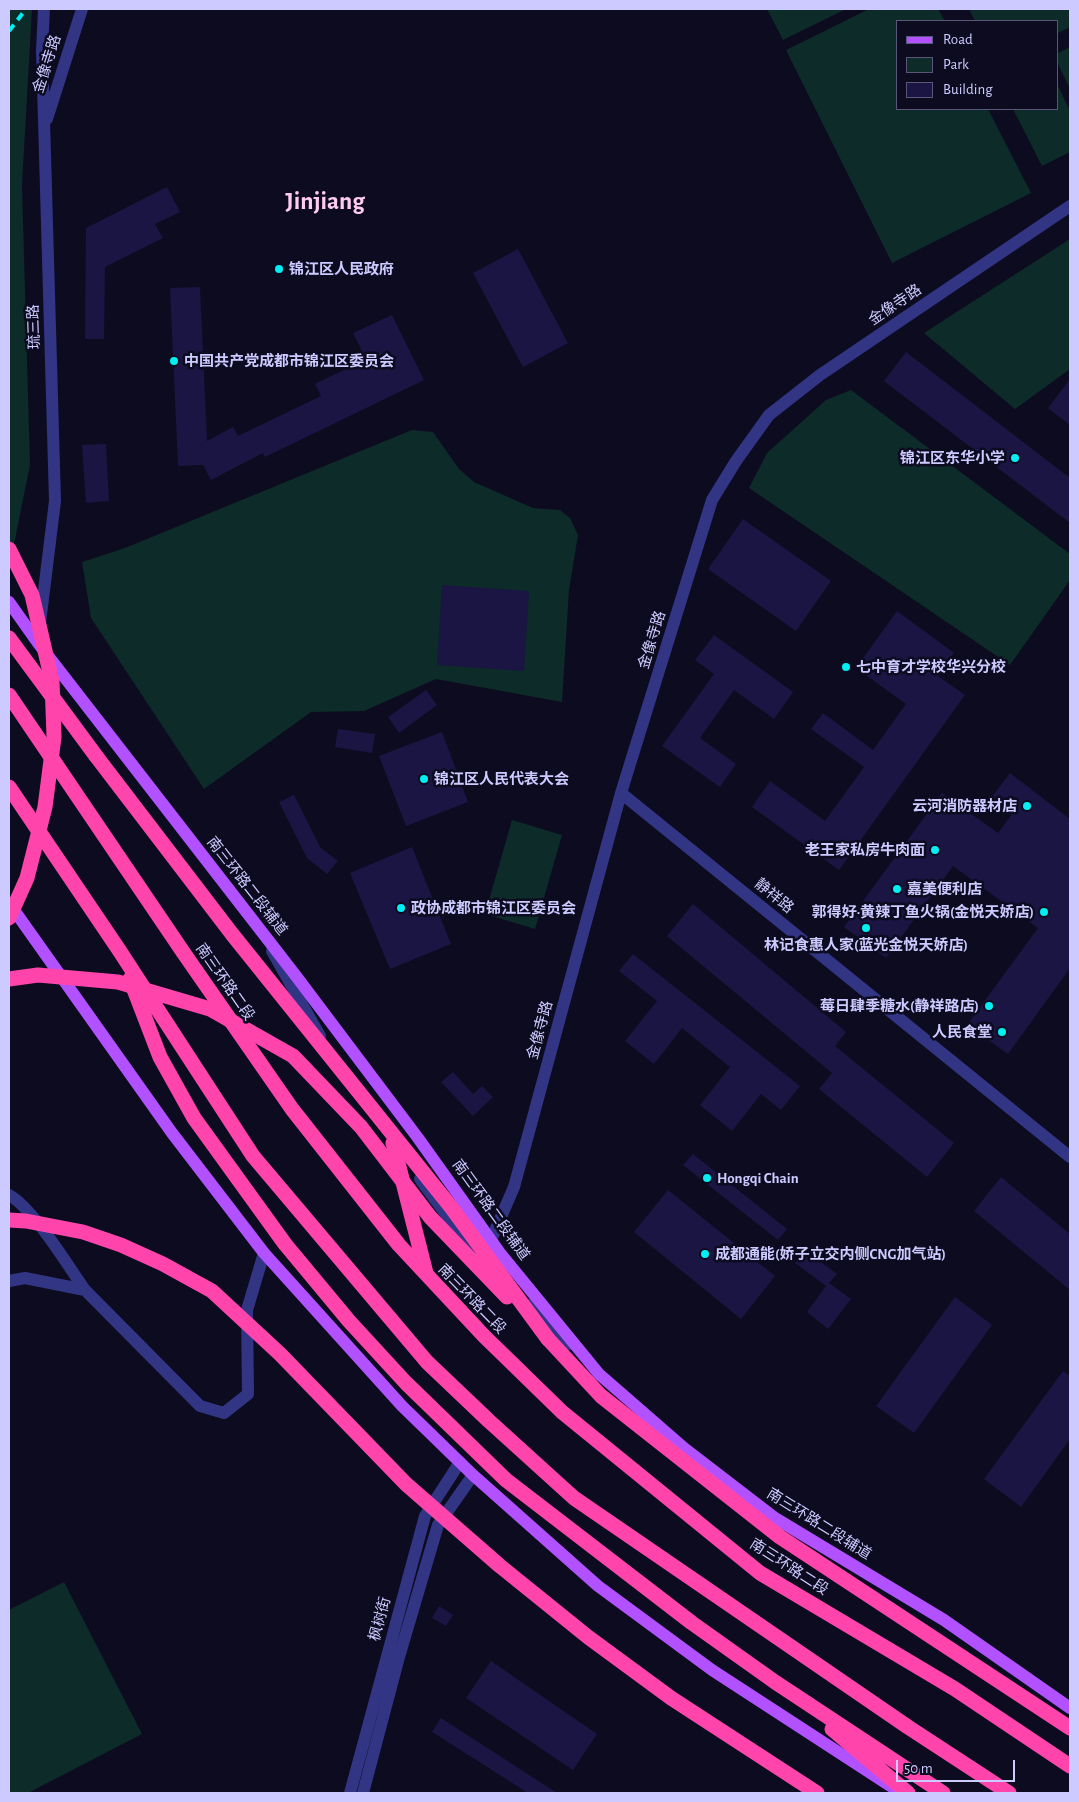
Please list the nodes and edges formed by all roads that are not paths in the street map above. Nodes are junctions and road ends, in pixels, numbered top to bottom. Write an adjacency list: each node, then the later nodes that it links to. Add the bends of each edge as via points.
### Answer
1 (44, 9): 3 (street, 琉三路)
2 (82, 9): 3 (street, 金像寺路)
3 (44, 128): 8 (street, 琉三路, via 55,501)
4 (1070, 206): 11 (street, 金像寺路, via 820,375 769,415 712,500)
5 (9, 549): 13 (highway, bridge, via 32,595 52,681 54,737 45,807 27,878)
6 (9, 602): 8 (main road, 南三环路二段辅道)
7 (9, 638): 26 (highway, bridge, via 232,934 451,1207)
8 (38, 643): 14 (main road, 南三环路二段辅道)
9 (9, 695): 23 (highway, 南三环路二段, via 292,1109)
10 (9, 787): 15 (highway)
11 (621, 793): 18 (street, 静祥路); 21 (street, 金像寺路, via 514,1187)
12 (9, 903): 22 (main road, via 172,1133)
13 (9, 918)
14 (255, 923): 17 (street, via 318,1033); 21 (main road, 南三环路二段辅道)
15 (119, 950): 30 (highway, via 160,1057 194,1118 285,1244 349,1321 406,1383 506,1480 692,1623); 40 (highway, via 253,1156 427,1362 489,1421 574,1498)
16 (9, 979): 26 (highway, bridge, via 38,975 118,982 210,1009 293,1056 361,1127 430,1217)
17 (393, 1143): 23 (highway); 27 (street, via 468,1244)
18 (1070, 1157)
19 (9, 1196): 25 (street, via 38,1224)
20 (9, 1220): 36 (highway, bridge, via 83,1232 122,1245 212,1291 280,1354 406,1484 500,1566 671,1698)
21 (491, 1240): 27 (main road, 南三环路二段辅道)
22 (264, 1253): 25 (street, via 247,1310 248,1394 224,1413 200,1406); 28 (main road, via 402,1406)
23 (426, 1277): 33 (highway, 南三环路二段, via 562,1412 760,1573 955,1689)
24 (9, 1281): 25 (street, via 25,1278)
25 (86, 1290)
26 (548, 1339): 32 (highway, via 601,1396 780,1537)
27 (599, 1374): 31 (main road, 南三环路二段辅道, via 684,1448 775,1518 944,1620)
28 (460, 1462): 29 (main road); 34 (street, 枫树街, via 425,1516)
29 (473, 1475): 35 (street, 枫树街, via 438,1525); 37 (main road, via 598,1586 712,1670)
30 (775, 1682): 38 (highway); 39 (highway)
31 (1070, 1708)
32 (1070, 1728)
33 (1070, 1766)
34 (350, 1793)
35 (363, 1793)
36 (817, 1793)
37 (901, 1793)
38 (908, 1793)
39 (943, 1793)
40 (1009, 1793)

